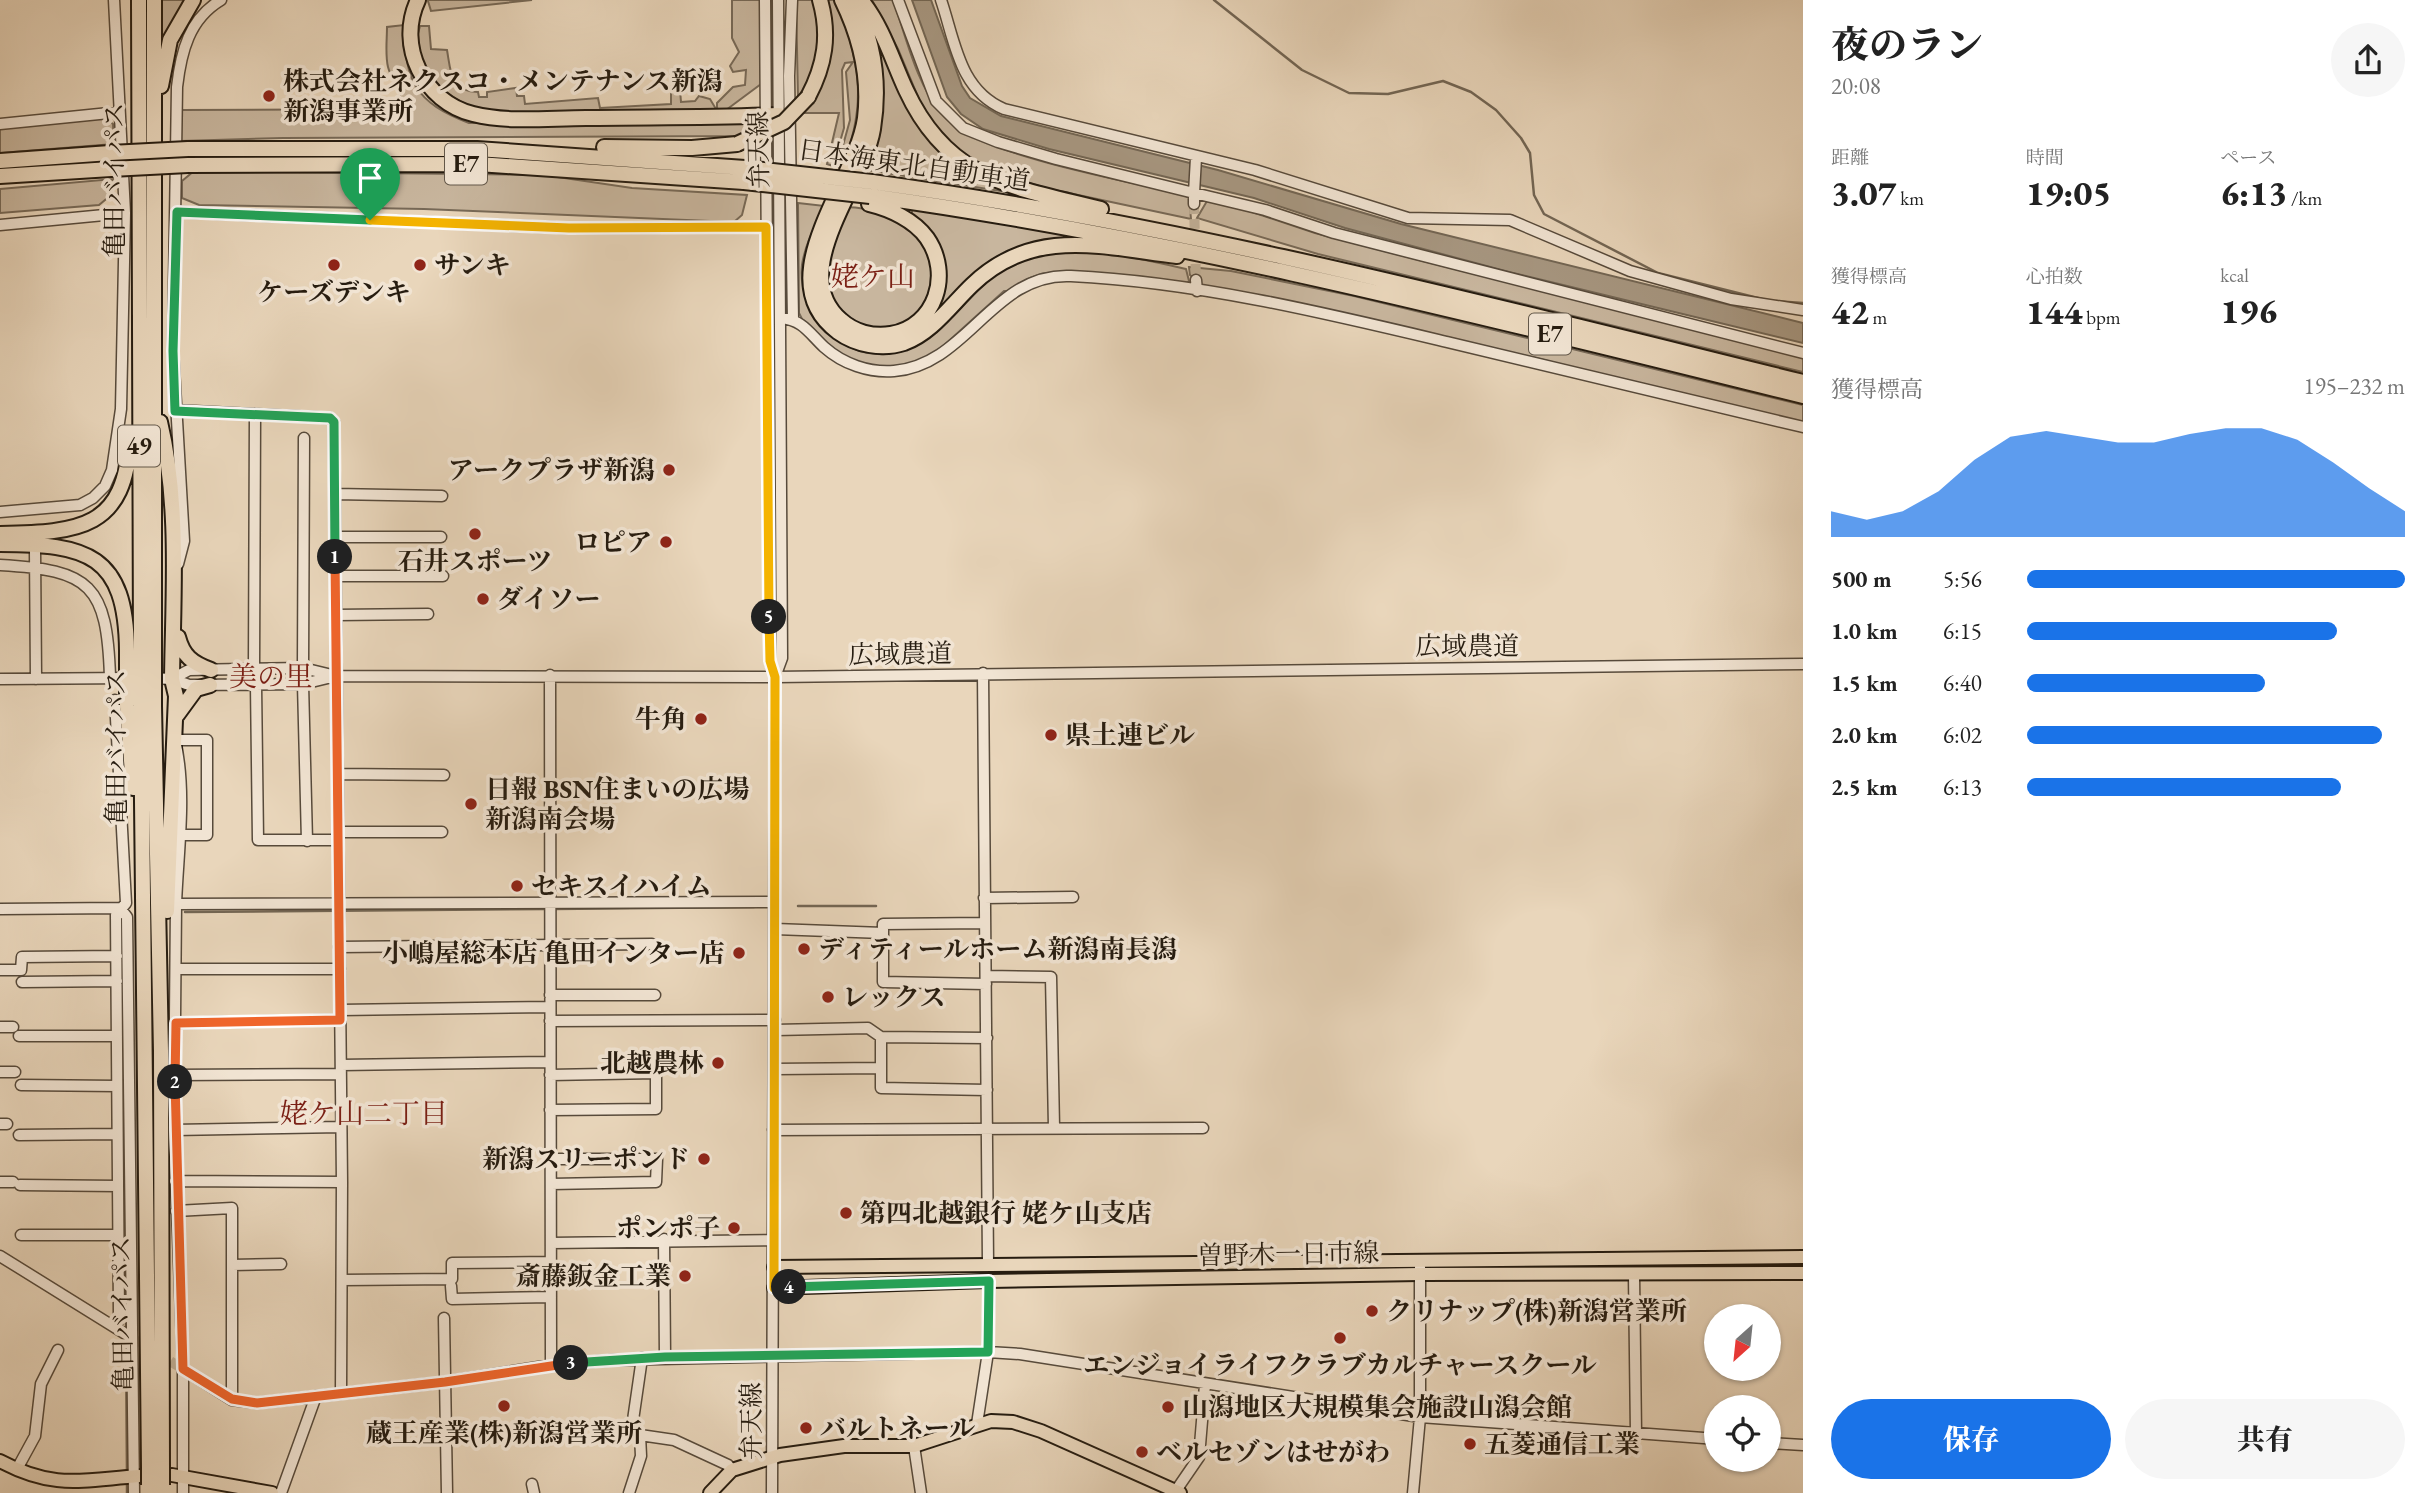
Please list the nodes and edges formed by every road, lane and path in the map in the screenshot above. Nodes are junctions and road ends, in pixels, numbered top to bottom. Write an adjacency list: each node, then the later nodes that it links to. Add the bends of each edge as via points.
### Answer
1 (114, 0): 18 (street)
2 (131, 0): 17 (highway)
3 (139, 0): 17 (highway, 亀田バイパス / 49)
4 (154, 0): 33 (highway, 亀田バイパス / 49)
5 (193, 0): 33 (highway, via 170,40 162,78)
6 (221, 0): 28 (street, via 192,29 180,62)
7 (418, 0): 19 (highway, via 410,28 418,68 434,92 472,114 515,118)
8 (765, 0): 19 (street, 弁天線)
9 (778, 0): 19 (street, 弁天線)
10 (792, 0): 36 (street)
11 (820, 0): 21 (highway, bridge, via 825,49 808,97 784,122 737,144)
12 (842, 0): 32 (highway, via 861,49 865,115 854,160 818,236 810,270 811,292 820,311 843,335 875,346 904,343 932,325 986,272 1003,260 1039,247 1082,245)
13 (853, 0): 26 (highway, via 873,56 875,117 864,161 827,244 820,278 825,300 839,319 858,331 892,334 923,317 936,297 940,273 933,249 918,228)
14 (861, 0): 32 (highway, via 887,43 923,124 943,148 978,173 1026,190 1241,242)
15 (898, 0): 27 (street, via 936,101 962,128 1056,159)
16 (941, 0): 22 (street, via 966,78 992,104)
17 (137, 103): 40 (highway, 亀田バイパス / 49)
18 (120, 112): 20 (street); 29 (street)
19 (772, 115): 31 (street, 弁天線); 35 (street, 弁天線)
20 (0, 124)
21 (477, 149): 23 (highway, 日本海東北自動車道 / E7, bridge, via 188,149); 25 (highway, 日本海東北自動車道 / E7)
22 (1196, 158): 27 (street); 34 (street, via 1255,170 1408,218 1510,220 1605,262 1670,283 1770,307)
23 (0, 161)
24 (0, 176): 25 (highway, E7, bridge, via 188,165 387,162)
25 (744, 179): 26 (highway); 26 (highway, 日本海東北自動車道 / E7, bridge)
26 (870, 194): 32 (highway, 日本海東北自動車道 / E7, via 1096,217)
27 (1194, 195): 37 (street)
28 (177, 212): 31 (street, via 569,228); 42 (street)
29 (125, 213): 30 (street); 48 (street, via 121,409 112,470 105,486 80,505)
30 (0, 225)
31 (766, 227): 73 (street, 弁天線, via 770,661)
32 (1301, 267): 38 (highway, 日本海東北自動車道 / E7); 39 (highway, 日本海東北自動車道 / E7)
33 (153, 296): 41 (highway, 亀田バイパス / 49)
34 (1803, 310)
35 (781, 318): 36 (street); 73 (street, 弁天線, via 782,658)
36 (793, 319): 44 (street, via 846,362 895,371 938,356 1003,297 1041,278 1197,285)
37 (1803, 353)
38 (1803, 382)
39 (1803, 396)
40 (138, 397): 51 (highway, via 124,485 103,513 91,522 52,533); 64 (highway, 亀田バイパス / 49)
41 (155, 400): 60 (highway, via 167,453); 64 (highway, 亀田バイパス / 49)
42 (175, 411): 43 (street); 60 (street, via 184,541)
43 (255, 414): 46 (street, via 330,418 334,422); 67 (street)
44 (1803, 427)
45 (304, 438): 66 (street)
46 (335, 494): 47 (street); 52 (street)
47 (442, 496)
48 (35, 510): 49 (street); 50 (street)
49 (0, 512)
50 (35, 527)
51 (0, 534)
52 (335, 537): 53 (street); 58 (street)
53 (441, 537)
54 (0, 544): 64 (highway, via 58,546 90,557 109,573 120,592)
55 (35, 551): 57 (street)
56 (0, 565): 57 (street)
57 (35, 568): 72 (street, via 58,570 87,585 101,610 109,639); 75 (street)
58 (335, 576): 59 (street); 62 (street)
59 (443, 576)
60 (173, 582): 63 (highway)
61 (428, 614): 62 (street)
62 (336, 615): 71 (street)
63 (173, 619): 68 (highway, via 182,653); 76 (highway)
64 (141, 651): 80 (highway, 亀田バイパス / 49, bridge); 80 (highway, bridge)
65 (1803, 664): 69 (street, 広域農道)
66 (303, 668): 67 (street); 71 (street)
67 (254, 669): 68 (street)
68 (211, 670): 76 (street, via 189,670)
69 (983, 673): 73 (street, 広域農道); 90 (street)
70 (550, 675): 71 (street, 広域農道); 73 (street, 広域農道); 93 (street)
71 (336, 676): 77 (street, 広域農道); 83 (street)
72 (110, 677): 75 (street, 広域農道); 76 (street, 広域農道)
73 (775, 677): 91 (street, 弁天線)
74 (0, 679): 75 (street, 広域農道)
75 (36, 679)
76 (172, 679): 78 (street, 広域農道); 81 (highway)
77 (303, 684): 79 (street, 広域農道); 88 (street)
78 (210, 685): 79 (street, 広域農道); 81 (highway, via 196,689)
79 (256, 685): 88 (street, via 258,840)
80 (134, 704): 94 (street, via 117,743 125,903); 107 (highway, 亀田バイパス / 49); 196 (highway, 亀田バイパス / 49, via 141,859)
81 (175, 719): 82 (highway)
82 (175, 740): 86 (street, via 181,769); 86 (street, via 207,740 207,835); 107 (highway)
83 (338, 774): 84 (street); 87 (street)
84 (444, 775)
85 (442, 832): 87 (street)
86 (179, 835): 92 (street)
87 (338, 836): 88 (street); 96 (street)
88 (307, 841)
89 (1073, 897): 90 (street)
90 (984, 898): 97 (street)
91 (773, 902): 93 (street); 98 (street, 弁天線)
92 (177, 904): 96 (street); 104 (street)
93 (550, 906): 96 (street); 100 (street)
94 (120, 908): 95 (street); 103 (street, via 116,915); 171 (street, via 127,917)
95 (0, 909)
96 (338, 909): 102 (street)
97 (985, 923): 99 (street, via 883,924); 108 (street)
98 (775, 929): 99 (street); 117 (street, 弁天線)
99 (883, 933): 108 (street, via 883,982)
100 (550, 944): 101 (street); 102 (street); 111 (street)
101 (652, 944)
102 (339, 947): 105 (street)
103 (117, 956): 106 (street, via 22,957 21,970); 109 (street)
104 (176, 969): 105 (street); 116 (street)
105 (340, 969): 114 (street)
106 (0, 971)
107 (159, 978): 196 (highway, 亀田バイパス / 49)
108 (986, 980): 121 (street); 135 (street, via 1052,977)
109 (117, 981): 110 (street); 119 (street)
110 (22, 982)
111 (550, 995): 112 (street); 113 (street)
112 (655, 995)
113 (550, 1007): 114 (street); 115 (street)
114 (340, 1015): 116 (street); 124 (street)
115 (550, 1021): 117 (street); 122 (street)
116 (176, 1023): 128 (street)
117 (775, 1025): 120 (street, via 868,1028); 125 (street, 弁天線)
118 (0, 1027): 119 (street, via 16,1032)
119 (117, 1036): 131 (street)
120 (880, 1037): 121 (street); 123 (street)
121 (987, 1038): 132 (street)
122 (550, 1062): 124 (street); 129 (street)
123 (881, 1068): 125 (street); 132 (street, via 881,1088)
124 (341, 1069): 128 (street); 134 (street)
125 (775, 1069): 139 (street, 弁天線)
126 (0, 1072): 127 (street)
127 (15, 1072)
128 (175, 1075): 138 (street)
129 (550, 1075): 133 (street); 133 (street, via 656,1073 656,1109)
130 (21, 1085): 131 (street)
131 (117, 1086): 140 (street)
132 (987, 1090): 136 (street)
133 (551, 1110): 142 (street)
134 (341, 1127): 138 (street); 145 (street)
135 (1054, 1127): 136 (street); 137 (street)
136 (987, 1128): 139 (street); 158 (street)
137 (1203, 1128)
138 (174, 1130): 143 (street)
139 (773, 1130): 152 (street, 弁天線)
140 (116, 1134): 141 (street); 147 (street)
141 (19, 1135)
142 (551, 1159): 146 (street); 146 (street, via 657,1159 656,1182)
143 (175, 1181): 145 (street); 148 (street)
144 (0, 1182): 147 (street)
145 (342, 1182): 165 (street)
146 (551, 1184): 153 (street)
147 (118, 1186): 150 (street)
148 (176, 1211): 160 (street, via 232,1208); 178 (street)
149 (21, 1235): 150 (street)
150 (118, 1235): 171 (street, via 119,1316)
151 (664, 1239): 152 (street); 153 (street); 175 (street)
152 (774, 1240): 161 (street, 弁天線)
153 (551, 1243): 157 (street)
154 (0, 1256): 171 (street)
155 (1803, 1257): 156 (main road, 曽野木一日市線)
156 (1420, 1259): 158 (main road, 曽野木一日市線); 163 (street)
157 (551, 1262): 165 (street, via 452,1263 452,1279); 169 (street)
158 (988, 1263): 161 (main road, 曽野木一日市線)
159 (281, 1264): 160 (street)
160 (232, 1265): 183 (street)
161 (774, 1267): 168 (street, 弁天線)
162 (1803, 1273): 164 (main road, 曽野木一日市線)
163 (1419, 1274): 164 (main road, 曽野木一日市線); 166 (main road, 曽野木一日市線); 184 (street)
164 (1634, 1275): 186 (street)
165 (342, 1280): 181 (street)
166 (989, 1281): 168 (main road, 曽野木一日市線); 173 (street)
167 (451, 1286): 169 (street, via 452,1299)
168 (774, 1288): 174 (street, 弁天線)
169 (551, 1297): 177 (street)
170 (444, 1318): 179 (street)
171 (125, 1334): 196 (street)
172 (58, 1350): 194 (street, via 41,1384 35,1436)
173 (988, 1352): 174 (street); 180 (street); 185 (street)
174 (773, 1356): 175 (street); 192 (street, 弁天線)
175 (665, 1357): 176 (street)
176 (642, 1358): 177 (street); 187 (street, via 632,1427)
177 (551, 1365): 179 (street)
178 (183, 1369): 183 (street); 196 (street)
179 (445, 1382): 181 (street); 202 (street)
180 (1206, 1385): 184 (street); 197 (street, via 1199,1457)
181 (341, 1392): 182 (street)
182 (316, 1396): 183 (street, via 257,1403); 201 (street)
183 (232, 1399)
184 (1420, 1418): 186 (street); 207 (street)
185 (977, 1424): 191 (main road); 197 (main road, via 1013,1422 1041,1431)
186 (1636, 1434): 188 (street)
187 (640, 1436): 195 (street, via 674,1440); 203 (street, via 642,1456)
188 (1704, 1439)
189 (1781, 1444): 190 (street)
190 (1803, 1445)
191 (914, 1446): 192 (main road, via 811,1449); 206 (street)
192 (772, 1458): 195 (main road); 205 (street, 弁天線)
193 (0, 1461): 194 (main road)
194 (17, 1469): 196 (main road, via 65,1483)
195 (732, 1470): 204 (main road)
196 (151, 1479): 198 (street); 199 (street); 200 (main road)
197 (1177, 1492)
198 (134, 1493)
199 (183, 1493)
200 (272, 1493)
201 (281, 1493)
202 (447, 1493)
203 (629, 1493)
204 (710, 1493)
205 (772, 1493)
206 (921, 1493)
207 (1413, 1493)

